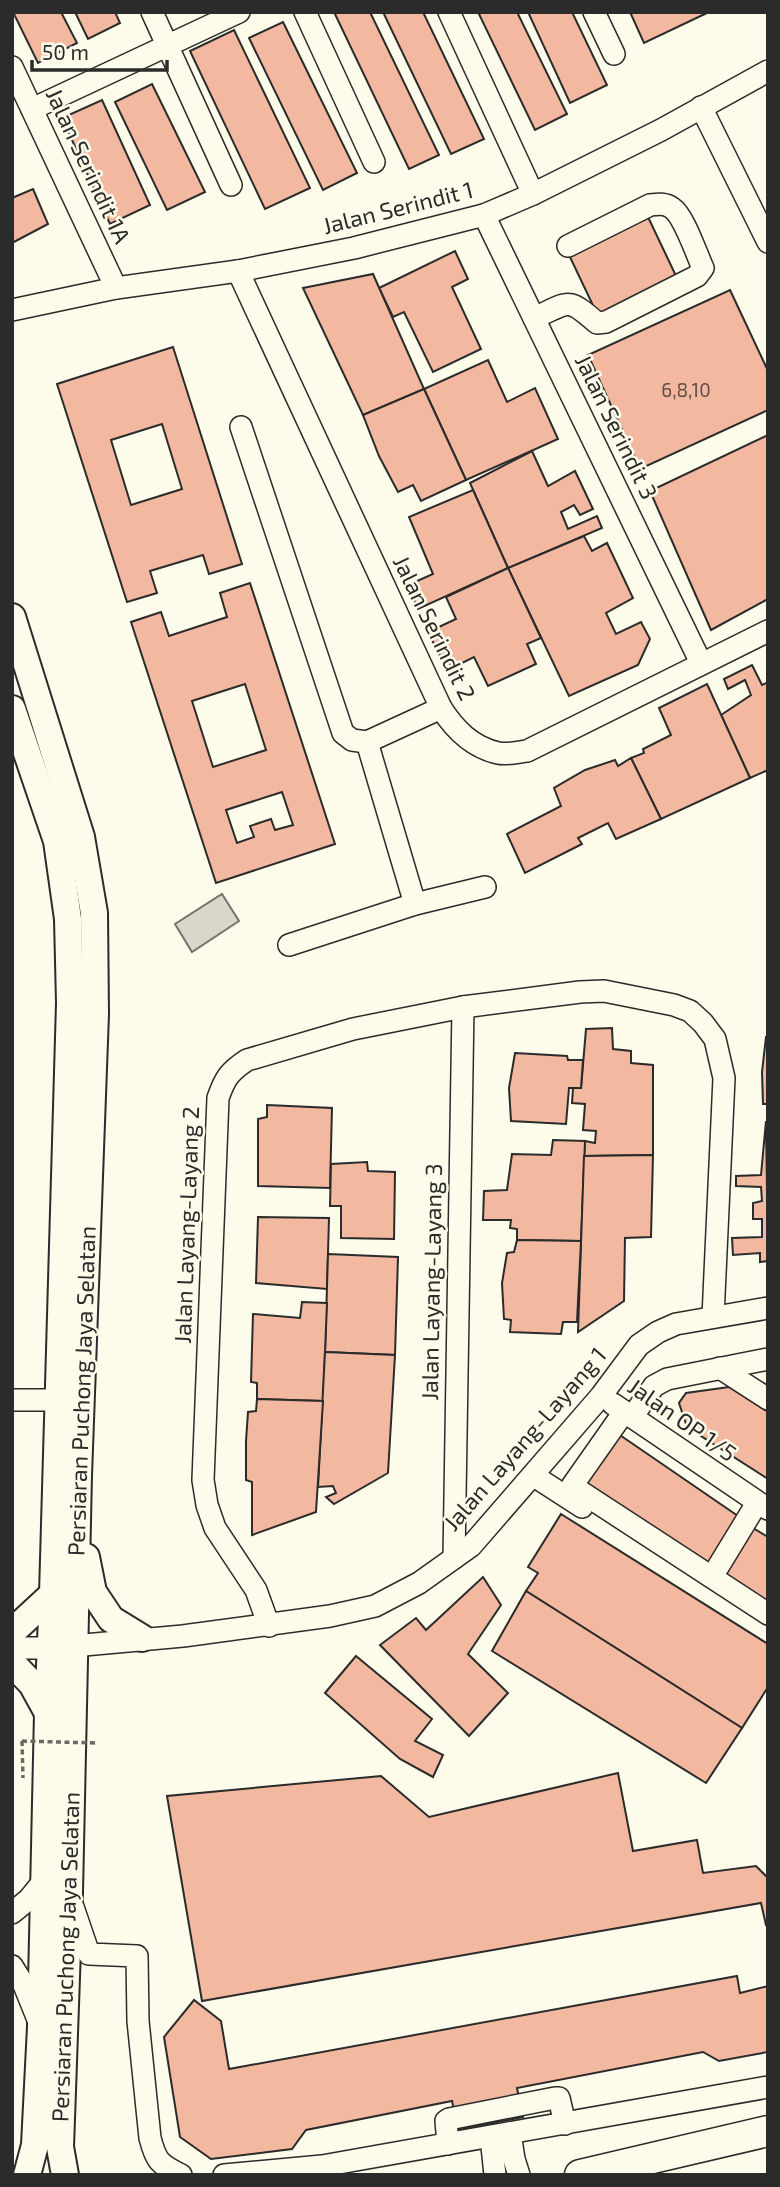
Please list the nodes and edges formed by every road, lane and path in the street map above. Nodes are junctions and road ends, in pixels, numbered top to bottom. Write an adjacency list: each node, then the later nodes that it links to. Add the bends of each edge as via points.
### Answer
1 (152, 12): 6 (street)
2 (239, 12): 6 (street)
3 (305, 12): 12 (street)
4 (449, 12): 14 (street)
5 (594, 12): 7 (street)
6 (168, 46): 11 (street); 13 (street)
7 (614, 54)
8 (12, 67): 11 (street, Jalan Serindit 1A)
9 (768, 71): 10 (street, Jalan Serindit 1)
10 (701, 107): 14 (street, Jalan Serindit 1); 16 (street)
11 (32, 109): 19 (street, Jalan Serindit 1A)
12 (374, 162)
13 (231, 185)
14 (533, 194): 15 (street, Jalan Serindit 1)
15 (484, 215): 18 (street, Jalan Serindit 1); 21 (street, Jalan Serindit 3)
16 (768, 242)
17 (568, 246): 21 (street, via 650,205 663,204 680,216 703,268 696,276 606,322 597,323 568,303)
18 (238, 271): 19 (street, Jalan Serindit 1); 26 (street, Jalan Serindit 2)
19 (117, 288): 20 (street, Jalan Serindit 1)
20 (12, 310)
21 (534, 318): 25 (street, Jalan Serindit 3)
22 (241, 426): 28 (street, via 343,733)
23 (12, 617): 42 (main road, Persiaran Puchong Jaya Selatan, via 80,837 94,913 95,1027)
24 (768, 631): 25 (street, Jalan Serindit 2)
25 (701, 663): 26 (street, Jalan Serindit 2, via 527,751 500,754 468,741)
26 (441, 708): 28 (street)
27 (12, 709): 40 (main road, Persiaran Puchong Jaya Selatan, via 57,841 68,919 70,1003)
28 (367, 742): 30 (street)
29 (485, 887): 30 (street)
30 (415, 904): 31 (street)
31 (289, 945)
32 (463, 1007): 34 (street, Jalan Layang-Layang 2, via 604,991 674,1005 704,1023 715,1039 724,1078); 45 (street, Jalan Layang-Layang 3); 49 (street, Jalan Layang-Layang 2, via 354,1029 247,1060 223,1082 218,1098 204,1480 215,1528 256,1590)
33 (768, 1308): 34 (street, Jalan Layang-Layang 1)
34 (713, 1317): 37 (street, Jalan Layang-Layang 1, via 676,1324 639,1345)
35 (768, 1359): 36 (street)
36 (720, 1368): 38 (street); 41 (street, via 653,1386)
37 (601, 1396): 41 (street, Jalan OP 1/5); 43 (street, Jalan Layang-Layang 1)
38 (768, 1399)
39 (12, 1400): 40 (street)
40 (59, 1400): 47 (main road, Persiaran Puchong Jaya Selatan)
41 (628, 1414): 44 (street, Jalan OP 1/5); 48 (street, via 572,1486)
42 (78, 1475): 52 (main road, via 93,1592 111,1619); 53 (main road, Persiaran Puchong Jaya Selatan)
43 (534, 1476): 45 (street, Jalan Layang-Layang 1, via 479,1538); 50 (street)
44 (763, 1506): 46 (street)
45 (454, 1558): 49 (street, Jalan Layang-Layang 1, via 375,1606)
46 (718, 1567)
47 (53, 1594): 51 (main road); 53 (main road, Persiaran Puchong Jaya Selatan)
48 (768, 1614)
49 (269, 1626): 52 (street, Jalan Layang-Layang 1)
50 (768, 1628)
51 (12, 1632)
52 (142, 1638): 53 (street, Jalan Layang-Layang 1)
53 (63, 1647): 54 (street, Jalan Layang-Layang 1); 56 (main road, Persiaran Puchong Jaya Selatan); 60 (main road, Persiaran Puchong Jaya Selatan)
54 (12, 1648)
55 (12, 1663): 56 (main road, via 32,1684)
56 (48, 1713): 59 (main road, Persiaran Puchong Jaya Selatan)
57 (96, 1742): 58 (path, bridge, via 22,1741)
58 (22, 1773)
59 (43, 1882): 61 (street); 63 (main road, Persiaran Puchong Jaya Selatan)
60 (69, 1892): 70 (main road, Persiaran Puchong Jaya Selatan, via 60,2147); 71 (street, via 89,1954 137,1956 138,2021 150,2138 155,2157)
61 (12, 1913)
62 (12, 1966): 63 (street)
63 (41, 2027): 69 (main road, Persiaran Puchong Jaya Selatan, via 35,2145)
64 (768, 2087): 65 (street)
65 (565, 2124): 67 (street); 68 (street, via 559,2098 555,2098 449,2119)
66 (768, 2131): 75 (highway)
67 (500, 2135): 68 (street); 73 (street); 74 (street)
68 (448, 2144): 72 (street, via 322,2166)
69 (27, 2175)
70 (65, 2175)
71 (180, 2175)
72 (224, 2175)
73 (495, 2175)
74 (519, 2175)
75 (580, 2175)

